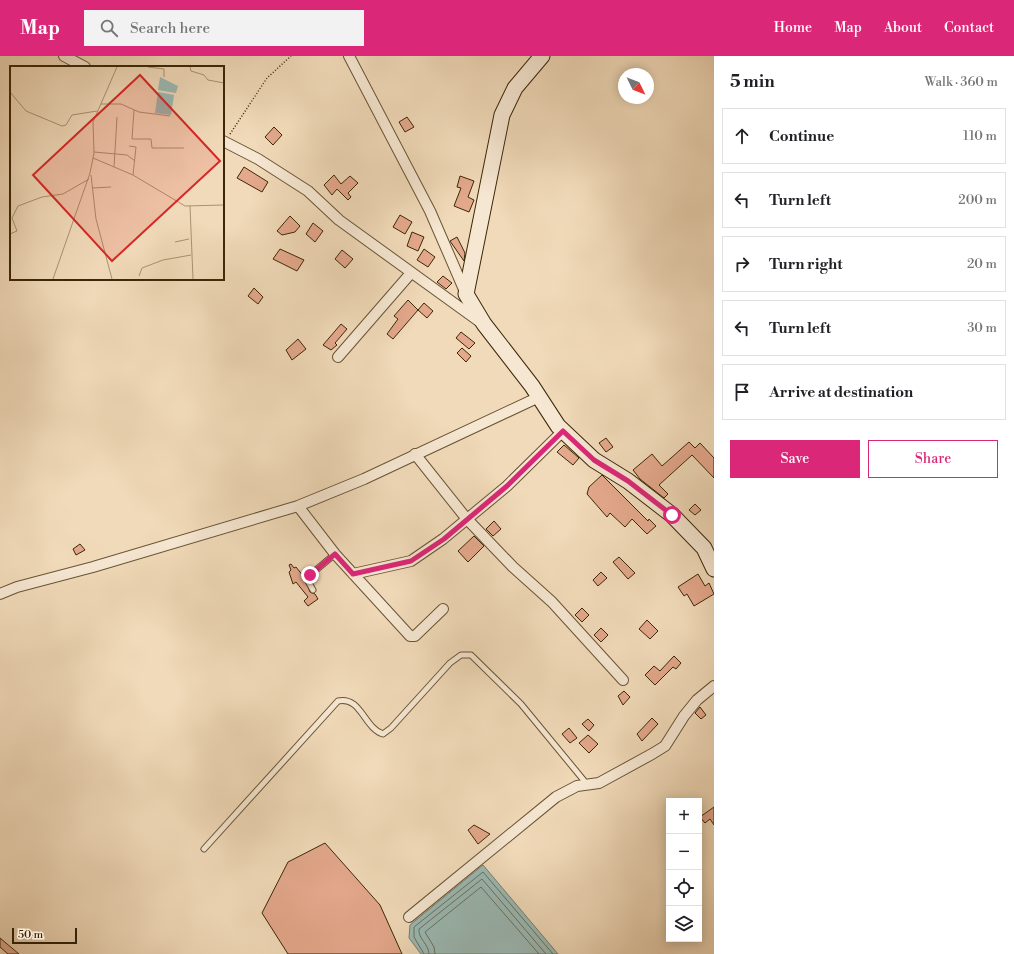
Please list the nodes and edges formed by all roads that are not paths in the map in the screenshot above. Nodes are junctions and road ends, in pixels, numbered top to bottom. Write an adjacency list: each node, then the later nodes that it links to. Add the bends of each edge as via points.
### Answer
1 (64, 56): 4 (street)
2 (349, 56): 7 (street, via 430,211)
3 (542, 56): 7 (street, via 516,88 502,114)
4 (83, 66)
5 (224, 142): 6 (street, via 258,159 308,191 338,220)
6 (411, 273): 8 (street); 9 (street)
7 (466, 294): 8 (street)
8 (484, 324): 10 (street)
9 (338, 357)
10 (539, 397): 11 (street); 12 (street)
11 (563, 431): 14 (street, via 507,486); 16 (street, via 594,460 628,481 672,515 704,548)
12 (415, 454): 13 (street, via 364,479); 14 (street)
13 (298, 506): 15 (street); 19 (street)
14 (466, 518): 17 (street, via 444,539 411,561); 21 (street, via 552,602)
15 (335, 554): 17 (street); 18 (lane, via 310,575 308,581)
16 (714, 569)
17 (353, 574): 20 (street, via 410,636 414,636)
18 (313, 590)
19 (0, 594)
20 (443, 609)
21 (623, 680)
22 (714, 686): 23 (street, via 697,700 664,746 599,783)
23 (586, 784): 24 (lane, via 521,704 471,655 461,655 450,663 383,734 375,732 353,702 346,699 338,701); 25 (street, via 556,797)
24 (204, 849)
25 (409, 917)

